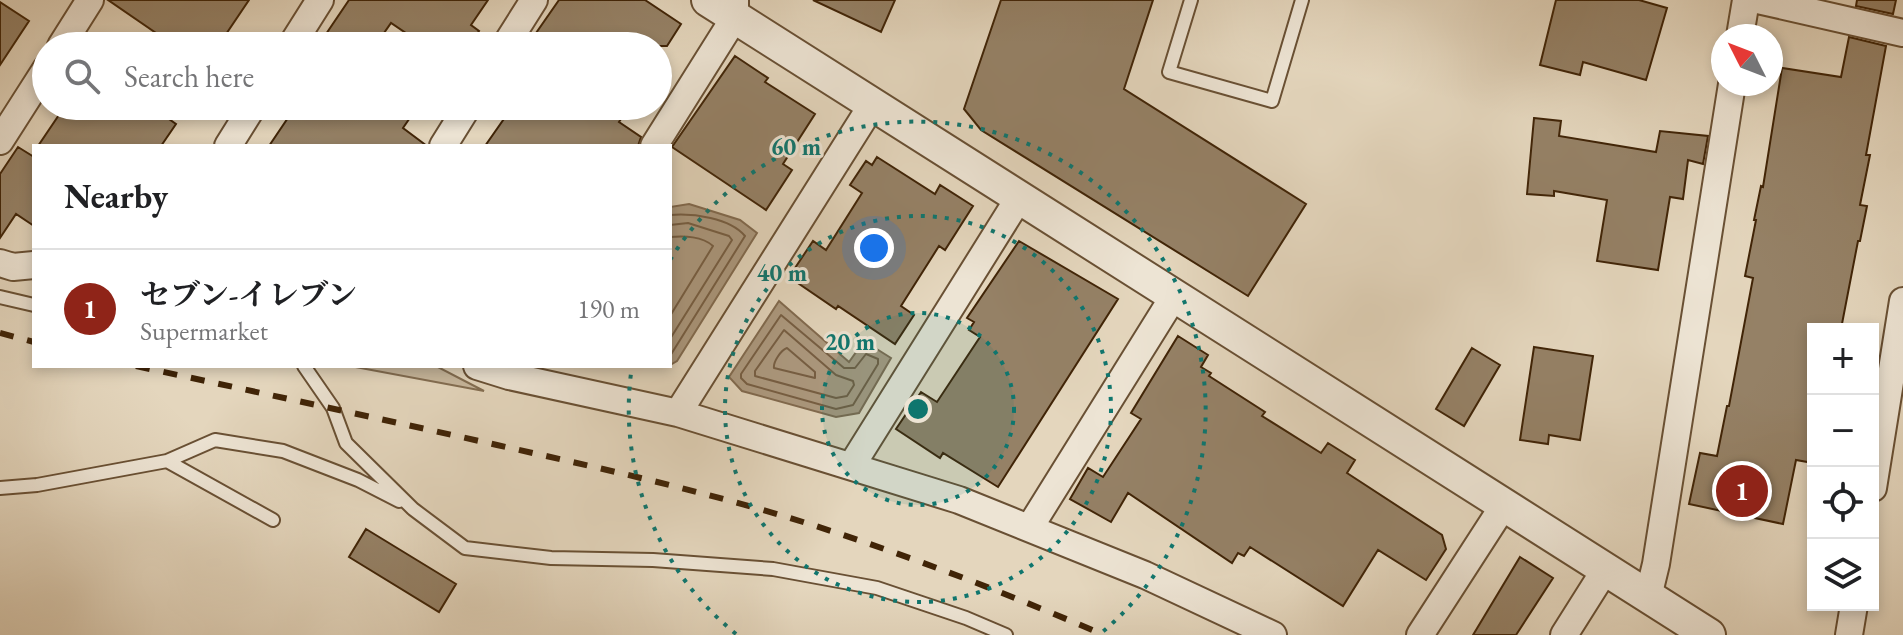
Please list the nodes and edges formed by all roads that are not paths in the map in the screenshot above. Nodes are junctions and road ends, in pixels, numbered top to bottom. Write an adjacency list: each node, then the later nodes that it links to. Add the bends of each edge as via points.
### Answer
1 (90, 0): 11 (street)
2 (320, 0): 12 (street)
3 (534, 0): 13 (street)
4 (708, 0): 9 (street)
5 (1191, 0): 6 (lane, via 1169,72 1272,101)
6 (1302, 0)
7 (1746, 0): 10 (street)
8 (1758, 0): 14 (street)
9 (735, 9): 17 (street); 18 (street)
10 (1742, 24)
11 (70, 32)
12 (300, 32)
13 (514, 32)
14 (1903, 33)
15 (32, 91): 22 (street)
16 (1730, 96): 46 (street)
17 (872, 105): 26 (street); 36 (street)
18 (672, 116)
19 (244, 120): 23 (street)
20 (459, 120): 24 (street)
21 (669, 120): 25 (street)
22 (0, 141)
23 (229, 144)
24 (444, 144)
25 (655, 144)
26 (1019, 198): 29 (street); 38 (street)
27 (0, 263): 28 (street)
28 (32, 265)
29 (1174, 296): 41 (street); 44 (street)
30 (0, 297): 32 (lane)
31 (1903, 301): 39 (street)
32 (32, 305)
33 (305, 368): 42 (lane, via 333,408 346,443)
34 (491, 368): 35 (street)
35 (512, 371): 36 (street)
36 (678, 413): 38 (street)
37 (167, 461): 40 (lane); 42 (lane, via 215,440 283,451 358,480); 43 (lane)
38 (852, 465): 44 (street)
39 (1876, 467)
40 (0, 488)
41 (1504, 505): 45 (street); 50 (street)
42 (413, 509): 48 (lane, via 465,548 551,558 773,569 877,588)
43 (273, 520)
44 (1030, 527): 49 (street)
45 (1605, 570): 46 (street); 51 (street)
46 (1648, 597): 52 (street)
47 (1853, 611): 53 (street)
48 (1006, 635)
49 (1273, 635)
50 (1420, 635)
51 (1564, 635)
52 (1709, 635)
53 (1849, 635)

